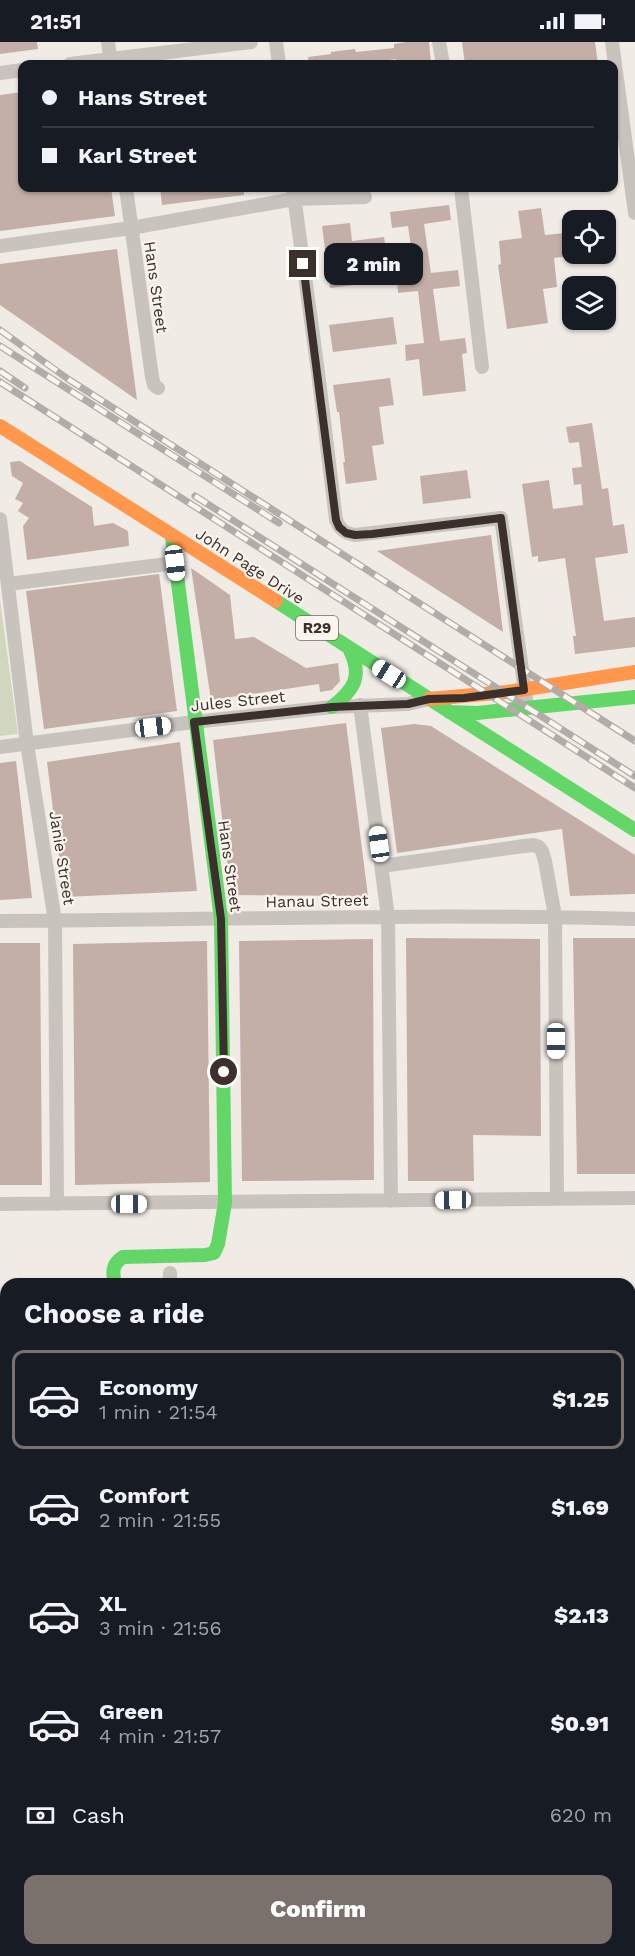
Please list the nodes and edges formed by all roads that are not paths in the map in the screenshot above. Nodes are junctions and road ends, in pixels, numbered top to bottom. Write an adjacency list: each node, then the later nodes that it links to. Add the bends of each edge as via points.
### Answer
1 (108, 42): 6 (street)
2 (251, 42): 7 (street)
3 (276, 42): 8 (street)
4 (439, 42): 9 (street)
5 (612, 42): 10 (street)
6 (110, 60)
7 (124, 60)
8 (278, 60)
9 (441, 60)
10 (614, 60)
11 (18, 71): 12 (street)
12 (0, 73)
13 (618, 99): 14 (street)
14 (625, 165): 19 (street)
15 (126, 192): 20 (street, Hans Street)
16 (461, 192): 22 (street)
17 (293, 193): 18 (street); 20 (street); 31 (street, via 339,527 346,533 372,534 501,518)
18 (365, 196)
19 (635, 213)
20 (131, 228): 21 (street); 23 (street, Hans Street, via 152,377)
21 (0, 246)
22 (482, 367)
23 (158, 388)
24 (0, 426): 26 (main road, John Page Drive / R29)
25 (0, 519): 28 (street, Janie Street)
26 (171, 536): 27 (main road, Hans Street); 29 (main road, John Page Drive / R29)
27 (175, 563): 28 (street); 39 (main road, Hans Street)
28 (8, 584): 40 (street, Janie Street)
29 (349, 648): 33 (main road, John Page Drive / R29); 36 (main road, via 355,658 357,676 350,692)
30 (635, 672): 31 (main road, Jules Street)
31 (524, 690): 33 (main road, Jules Street); 37 (street)
32 (635, 697): 37 (main road, Jules Street)
33 (429, 699): 34 (street, Jules Street); 38 (main road, John Page Drive / R29)
34 (408, 704): 35 (street, Jules Street); 38 (street, Jules Street)
35 (360, 705): 36 (street, Jules Street); 43 (street)
36 (332, 707): 39 (street, Jules Street)
37 (527, 708): 38 (main road, Jules Street)
38 (449, 712): 42 (main road, John Page Drive / R29)
39 (194, 722): 40 (street, Jules Street); 46 (main road, Hans Street)
40 (27, 744): 41 (street, Jules Street); 49 (street, Janie Street)
41 (0, 747)
42 (635, 830)
43 (382, 866): 44 (street, via 533,845 539,847 546,861); 45 (street)
44 (555, 916): 45 (street, Hanau Street); 47 (street, Hanau Street); 51 (street)
45 (388, 917): 46 (street, Hanau Street); 52 (street)
46 (221, 919): 49 (street, Hanau Street); 53 (main road, Hans Street)
47 (635, 919)
48 (0, 921): 49 (street, Hanau Street)
49 (55, 921): 55 (street, Janie Street)
50 (635, 1198): 51 (street)
51 (557, 1199): 52 (street)
52 (391, 1200): 53 (street)
53 (225, 1203): 55 (street); 56 (main road, Hans Street, via 214,1253 123,1257 113,1269)
54 (0, 1204): 55 (street)
55 (57, 1204)
56 (114, 1278)

